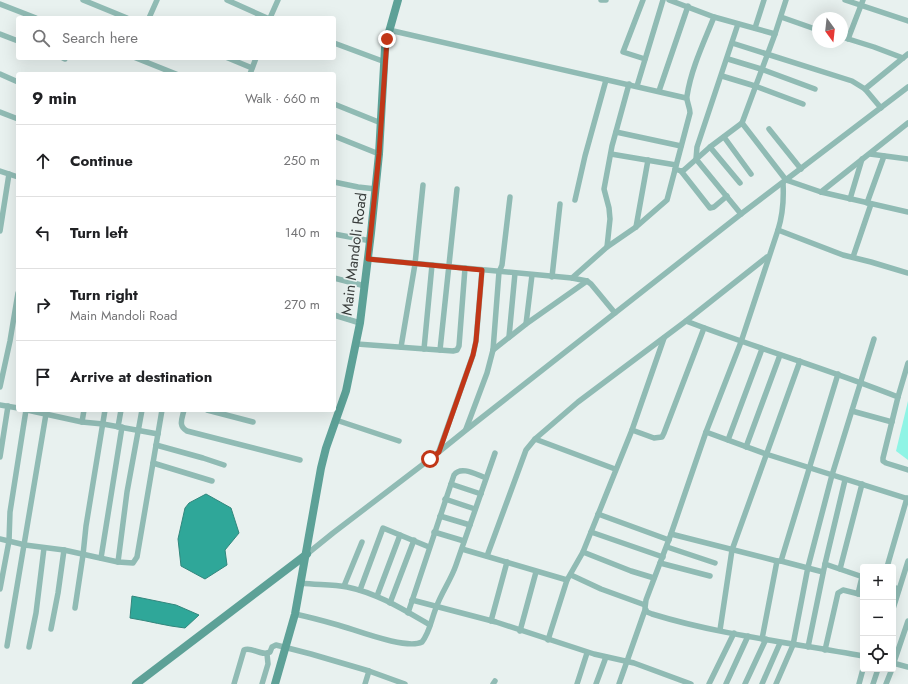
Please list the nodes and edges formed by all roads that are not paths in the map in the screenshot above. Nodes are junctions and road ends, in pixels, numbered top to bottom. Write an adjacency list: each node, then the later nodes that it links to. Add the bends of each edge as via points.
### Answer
1 (83, 0): 18 (street)
2 (157, 0): 19 (street)
3 (227, 0): 20 (street)
4 (278, 0): 21 (street)
5 (397, 0): 28 (street, Main Mandoli Road)
6 (601, 0): 7 (street)
7 (606, 0)
8 (643, 0): 39 (street, via 623,52)
9 (663, 0): 39 (street)
10 (669, 0): 16 (street)
11 (764, 0): 26 (street)
12 (786, 0): 23 (street)
13 (845, 0): 14 (street)
14 (862, 3): 24 (street); 29 (street)
15 (0, 4): 17 (street)
16 (688, 6): 22 (street); 59 (street)
17 (31, 16)
18 (122, 16)
19 (150, 16)
20 (263, 16)
21 (271, 16)
22 (714, 17): 25 (street); 60 (street)
23 (780, 17): 27 (street); 31 (street)
24 (908, 21)
25 (738, 24): 26 (street); 34 (street)
26 (755, 28): 31 (street)
27 (812, 28)
28 (389, 30): 44 (street, Main Mandoli Road); 51 (street)
29 (848, 32)
30 (0, 34): 33 (street)
31 (775, 34): 36 (street)
32 (848, 39): 38 (street)
33 (16, 40)
34 (732, 43): 36 (street); 40 (street)
35 (336, 44): 44 (street)
36 (768, 54): 46 (street); 58 (street, via 852,81)
37 (908, 54): 38 (street)
38 (903, 58): 58 (street)
39 (645, 59): 54 (street)
40 (728, 59): 46 (street); 50 (street)
41 (141, 60): 47 (street)
42 (233, 60): 45 (street)
43 (255, 60): 45 (street)
44 (385, 62): 66 (street, Main Mandoli Road)
45 (252, 68): 48 (street)
46 (761, 69): 55 (street); 57 (street)
47 (171, 72)
48 (251, 72)
49 (0, 74): 52 (street)
50 (722, 76): 55 (street); 79 (street, via 697,147)
51 (606, 80): 53 (street); 99 (street)
52 (16, 81)
53 (629, 84): 54 (street); 70 (street)
54 (637, 86): 59 (street)
55 (755, 86): 61 (street); 67 (street)
56 (908, 87): 63 (street)
57 (815, 89)
58 (865, 89): 63 (street)
59 (659, 91): 60 (street)
60 (686, 98): 73 (street, via 690,114)
61 (803, 104)
62 (336, 105): 66 (street)
63 (881, 108): 84 (street)
64 (0, 112): 65 (street)
65 (16, 119)
66 (381, 123): 75 (street, Main Mandoli Road)
67 (742, 123): 72 (street); 90 (street)
68 (908, 123): 77 (street)
69 (768, 129): 84 (street)
70 (616, 132): 73 (street); 76 (street)
71 (336, 137): 75 (street)
72 (724, 137): 74 (street); 87 (street)
73 (681, 146): 83 (street)
74 (710, 147): 79 (street); 91 (street)
75 (379, 154): 93 (street, Main Mandoli Road)
76 (611, 154): 82 (street); 109 (street, via 604,189 610,220)
77 (870, 154): 78 (street); 80 (street)
78 (884, 156): 81 (street); 100 (street)
79 (696, 159): 83 (street, via 684,170); 96 (street)
80 (862, 159): 95 (street); 98 (street)
81 (908, 159)
82 (648, 160): 83 (street); 104 (street)
83 (677, 168): 96 (street, via 710,208); 104 (street, via 667,200)
84 (801, 169): 90 (street)
85 (0, 171): 86 (street)
86 (9, 174): 88 (street); 106 (street)
87 (751, 174)
88 (16, 176)
89 (336, 182): 93 (street)
90 (784, 182): 95 (street); 103 (street); 105 (street, via 784,202)
91 (740, 183)
92 (423, 185): 113 (street)
93 (376, 189): 108 (street, Main Mandoli Road)
94 (457, 189): 115 (street)
95 (821, 192): 98 (street)
96 (727, 196): 103 (street)
97 (510, 197): 118 (street)
98 (850, 199): 100 (street)
99 (575, 200)
100 (869, 203): 102 (street); 111 (street)
101 (560, 204): 122 (street)
102 (908, 212)
103 (741, 214): 128 (street)
104 (636, 227): 109 (street)
105 (778, 230): 110 (street); 111 (street)
106 (0, 231)
107 (336, 234): 108 (street)
108 (370, 241): 112 (street, Main Mandoli Road)
109 (607, 247): 123 (street)
110 (768, 257): 130 (street); 137 (street)
111 (853, 257): 120 (street)
112 (368, 259): 113 (street); 126 (street, Main Mandoli Road)
113 (415, 264): 114 (street); 139 (street)
114 (432, 265): 115 (street); 140 (street)
115 (450, 266): 116 (street); 142 (street)
116 (465, 268): 117 (street); 142 (street, via 458,349)
117 (482, 270): 118 (street); 182 (street, via 473,355)
118 (499, 272): 119 (street); 143 (street)
119 (515, 273): 121 (street); 134 (street)
120 (908, 273)
121 (532, 275): 122 (street); 132 (street)
122 (552, 277): 123 (street)
123 (572, 278): 125 (street)
124 (336, 279): 126 (street)
125 (587, 281): 128 (street); 132 (street)
126 (365, 286): 131 (street, Main Mandoli Road)
127 (16, 305): 149 (street)
128 (615, 313): 173 (street)
129 (336, 316): 131 (street)
130 (686, 321): 133 (street); 135 (street)
131 (360, 323): 138 (street, Main Mandoli Road)
132 (526, 324): 134 (street)
133 (704, 328): 137 (street); 174 (street, via 662,437 654,438)
134 (509, 337): 143 (street)
135 (664, 338): 174 (street); 177 (street, via 578,402)
136 (874, 339): 148 (street)
137 (741, 342): 141 (street); 175 (street)
138 (357, 344): 139 (street); 166 (street, Main Mandoli Road)
139 (400, 347): 140 (street)
140 (424, 349): 142 (street)
141 (762, 349): 144 (street); 178 (street)
142 (440, 350)
143 (493, 350): 173 (street)
144 (780, 355): 145 (street); 181 (street)
145 (800, 362): 147 (street); 184 (street)
146 (908, 362): 150 (street)
147 (838, 374): 148 (street); 189 (street)
148 (860, 382): 150 (street); 154 (street)
149 (0, 387)
150 (898, 397): 169 (street)
151 (0, 405): 152 (street)
152 (8, 406): 153 (street); 185 (street)
153 (16, 408)
154 (852, 411): 169 (street); 192 (street)
155 (27, 412): 211 (street, via 10,512)
156 (36, 412): 165 (street)
157 (84, 412): 167 (street)
158 (105, 412): 170 (street)
159 (121, 412): 171 (street)
160 (142, 412): 172 (street)
161 (162, 412): 176 (street)
162 (184, 412): 186 (street, via 181,424 187,431)
163 (215, 412): 168 (street)
164 (55, 413): 165 (street); 167 (street)
165 (46, 414): 214 (street)
166 (336, 420): 179 (street); 222 (street, Main Mandoli Road, via 321,468)
167 (82, 422): 170 (street)
168 (253, 422)
169 (892, 422): 191 (street, via 883,460)
170 (103, 424): 171 (street); 223 (street)
171 (120, 427): 172 (street); 225 (street)
172 (138, 430): 176 (street); 229 (street)
173 (466, 430): 182 (street)
174 (632, 430): 190 (street)
175 (706, 432): 178 (street); 208 (street)
176 (158, 434): 180 (street)
177 (535, 439): 190 (street); 224 (street, via 526,450)
178 (728, 440): 181 (street)
179 (399, 441)
180 (156, 445): 187 (street); 188 (street)
181 (746, 447): 184 (street)
182 (439, 452): 222 (street)
183 (495, 453): 193 (street)
184 (766, 454): 189 (street); 220 (street)
185 (0, 457)
186 (300, 460)
187 (153, 463): 195 (street); 229 (street, via 137,559 130,564)
188 (224, 465)
189 (809, 468): 192 (street); 227 (street)
190 (616, 469): 202 (street)
191 (908, 470)
192 (832, 475): 194 (street); 234 (street)
193 (486, 478): 196 (street, via 461,470 455,473); 198 (street)
194 (845, 480): 197 (street); 232 (street)
195 (212, 481)
196 (451, 484): 198 (street); 200 (street)
197 (862, 484): 199 (street); 235 (street)
198 (481, 494): 201 (street)
199 (908, 498): 233 (street)
200 (445, 499): 201 (street); 203 (street)
201 (475, 509): 204 (street)
202 (598, 514): 206 (street); 208 (street)
203 (440, 516): 204 (street); 205 (street)
204 (470, 526): 212 (street)
205 (434, 532): 212 (street); 215 (street)
206 (591, 532): 221 (street); 226 (street)
207 (400, 534): 210 (street); 248 (street, via 384,528); 250 (street)
208 (670, 537): 216 (street); 220 (street)
209 (0, 539): 211 (street)
210 (414, 540): 215 (street); 253 (street)
211 (9, 541): 214 (street); 247 (street)
212 (464, 541): 218 (street)
213 (362, 542): 244 (street)
214 (25, 545): 217 (street); 271 (street)
215 (429, 547): 251 (street)
216 (666, 547): 226 (street); 231 (street)
217 (44, 548): 219 (street); 272 (street)
218 (462, 549): 224 (street); 254 (street, via 452,578)
219 (64, 550): 223 (street); 262 (street)
220 (732, 550): 227 (street); 263 (street)
221 (583, 552): 238 (street); 241 (street)
222 (307, 554): 243 (street, Main Mandoli Road); 289 (street)
223 (83, 555): 225 (street); 255 (street)
224 (487, 556): 230 (street)
225 (100, 558): 229 (street)
226 (662, 560): 239 (street); 241 (street)
227 (779, 561): 234 (street); 267 (street)
228 (908, 561): 246 (street)
229 (118, 562)
230 (507, 562): 236 (street); 259 (street)
231 (715, 563)
232 (825, 564): 235 (street); 237 (street)
233 (888, 564)
234 (808, 567): 237 (street); 270 (street)
235 (840, 569): 240 (street)
236 (536, 572): 242 (street); 264 (street)
237 (823, 572): 274 (street)
238 (571, 574): 242 (street); 256 (street)
239 (710, 576)
240 (860, 576)
241 (654, 578): 256 (street)
242 (567, 580): 268 (street)
243 (301, 583): 244 (street); 258 (street, Main Mandoli Road)
244 (344, 586): 248 (street)
245 (896, 588): 246 (street)
246 (899, 589): 252 (street)
247 (0, 590)
248 (360, 590): 250 (street)
249 (860, 594): 275 (street, via 843,590 838,593)
250 (377, 596): 253 (street)
251 (412, 600): 254 (street); 257 (street)
252 (896, 600)
253 (390, 603): 257 (street)
254 (436, 607): 259 (street); 261 (street)
255 (75, 608)
256 (645, 608): 263 (street, via 647,612 658,616); 281 (street)
257 (408, 613): 261 (street)
258 (295, 614): 261 (street, via 413,645 422,642); 273 (street, Main Mandoli Road)
259 (491, 621): 264 (street)
260 (908, 621): 279 (street)
261 (430, 625)
262 (51, 629)
263 (720, 630): 265 (street)
264 (520, 631): 268 (street)
265 (734, 633): 266 (street); 299 (street)
266 (748, 636): 267 (street); 300 (street)
267 (764, 639): 269 (street); 301 (street)
268 (548, 640): 276 (street)
269 (780, 643): 270 (street); 302 (street)
270 (793, 645): 274 (street); 303 (street)
271 (7, 646)
272 (29, 646)
273 (286, 647): 277 (street, via 273,646); 284 (street); 292 (street, Main Mandoli Road)
274 (808, 647): 275 (street)
275 (825, 650): 278 (street)
276 (587, 652): 280 (street); 295 (street)
277 (267, 654): 290 (street, via 247,648 244,650); 291 (street, via 268,664)
278 (860, 656)
279 (896, 656)
280 (606, 657): 281 (street); 296 (street)
281 (627, 662): 297 (street); 298 (street)
282 (896, 665): 283 (street)
283 (908, 667)
284 (369, 671): 288 (street); 293 (street)
285 (862, 672): 304 (street)
286 (877, 672): 305 (street)
287 (890, 672): 306 (street)
288 (391, 682): 294 (street)
289 (136, 684)
290 (234, 684)
291 (262, 684)
292 (275, 684)
293 (365, 684)
294 (405, 684)
295 (577, 684)
296 (596, 684)
297 (619, 684)
298 (691, 684)
299 (709, 684)
300 (726, 684)
301 (745, 684)
302 (762, 684)
303 (776, 684)
304 (859, 684)
305 (873, 684)
306 (886, 684)

